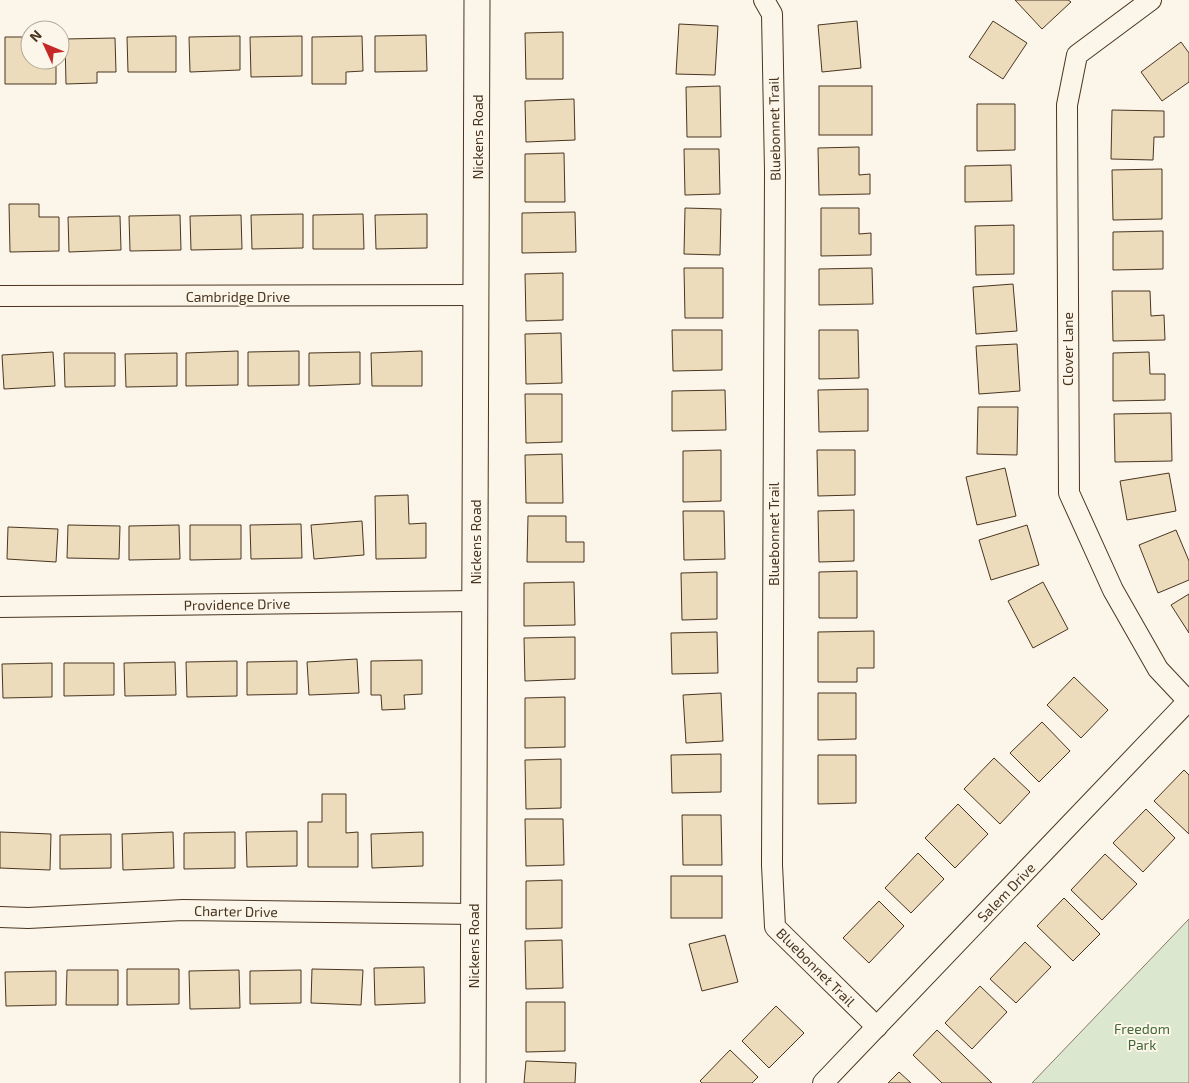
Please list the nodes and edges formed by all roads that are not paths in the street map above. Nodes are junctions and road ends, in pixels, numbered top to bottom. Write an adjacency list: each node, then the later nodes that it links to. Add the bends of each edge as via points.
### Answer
1 (477, 0): 4 (street, Nickens Road)
2 (764, 0): 11 (street, Bluebonnet Trail, via 772,14 775,172 772,845 775,927)
3 (1151, 0): 8 (street, Clover Lane, via 1077,56 1067,105 1069,493 1113,590 1158,669)
4 (475, 295): 5 (street, Cambridge Drive); 6 (street, Nickens Road)
5 (0, 296)
6 (475, 601): 7 (street, Providence Drive); 9 (street, Nickens Road)
7 (0, 608)
8 (1188, 702): 11 (street, Salem Drive)
9 (473, 914): 10 (street, Charter Drive, via 183,910); 12 (street, Nickens Road)
10 (0, 917)
11 (877, 1027): 13 (street, Salem Drive)
12 (473, 1083)
13 (823, 1083)

